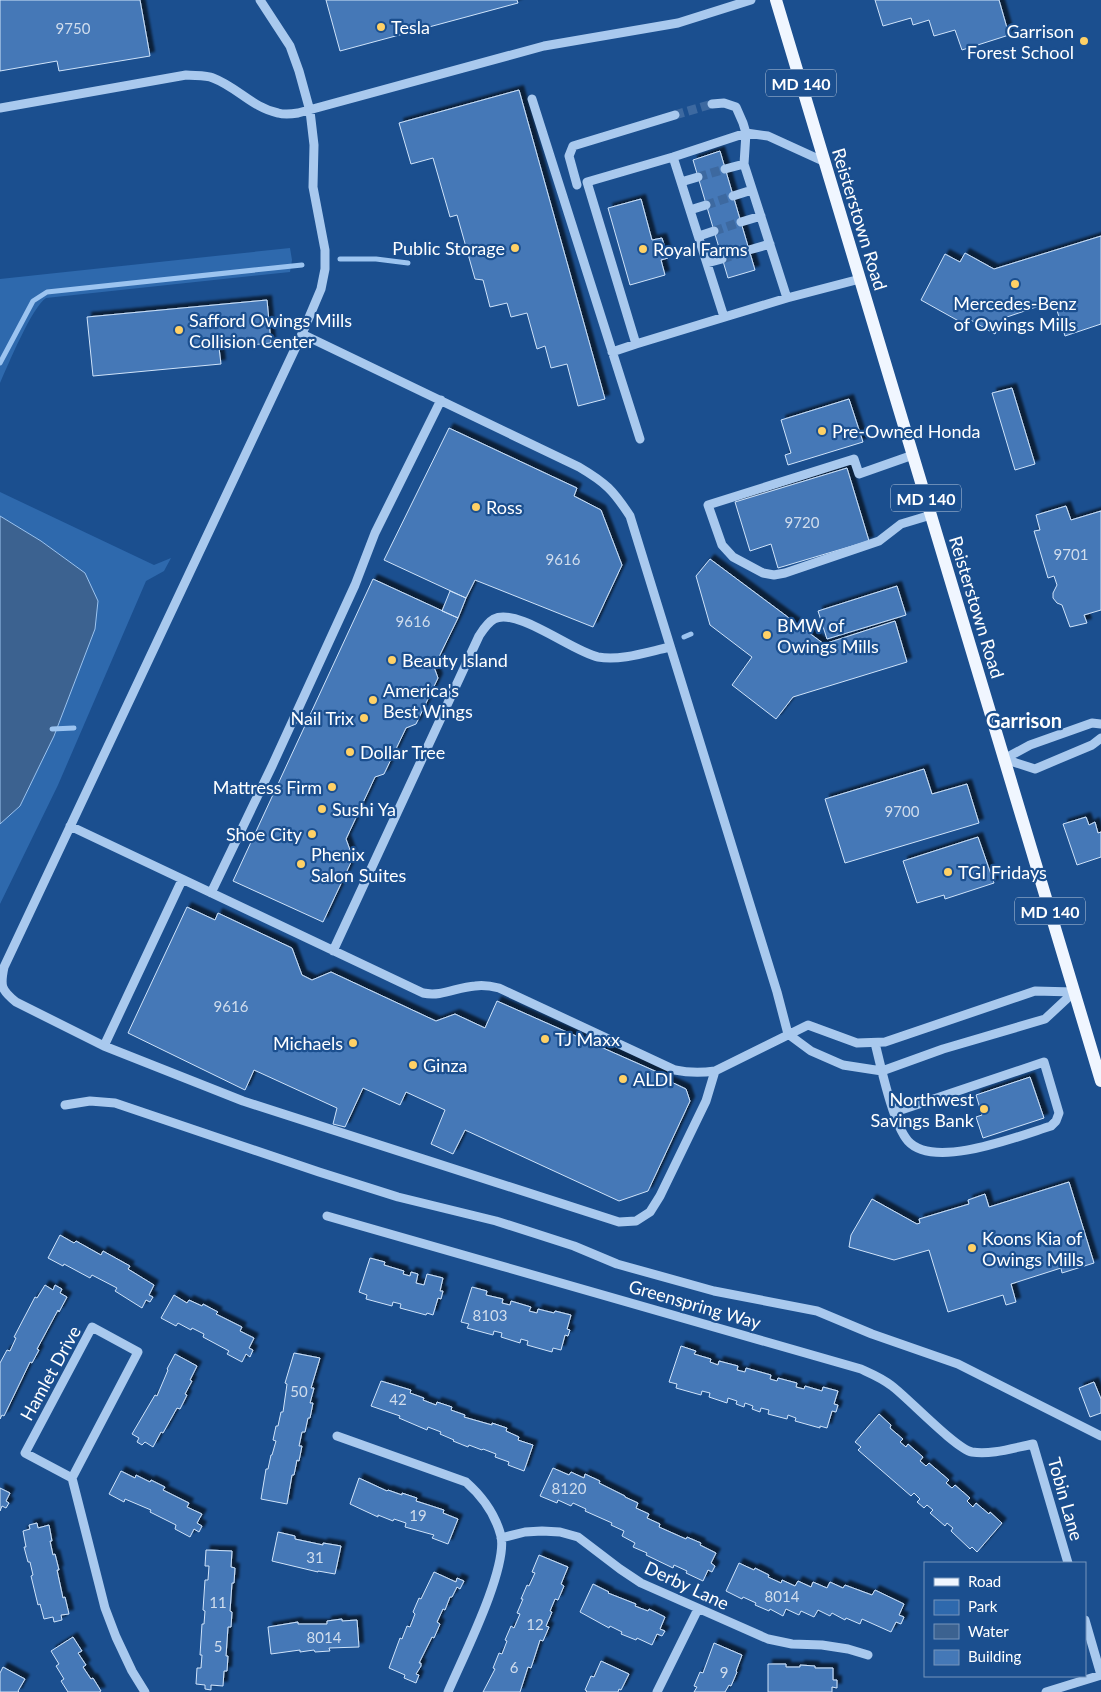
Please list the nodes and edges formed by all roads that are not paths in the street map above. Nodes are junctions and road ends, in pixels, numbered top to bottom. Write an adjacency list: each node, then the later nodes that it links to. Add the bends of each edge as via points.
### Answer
1 (260, 0): 7 (street, via 290,46)
2 (751, 0): 7 (street, via 678,24 544,46)
3 (776, 0): 11 (main road, Reisterstown Road / MD 140)
4 (532, 99): 18 (street)
5 (712, 104): 9 (street, via 736,107)
6 (0, 108): 7 (street, via 186,75 212,78 266,110 280,114)
7 (310, 111): 34 (street, via 314,145 313,187 325,250 325,269 321,289)
8 (675, 115): 17 (street, via 574,146 569,156)
9 (746, 133): 10 (street); 11 (street, via 768,136); 12 (street)
10 (673, 157): 15 (street); 16 (street)
11 (825, 162): 31 (main road, Reisterstown Road / MD 140)
12 (744, 164): 13 (street); 19 (street)
13 (725, 169)
14 (698, 177): 16 (street)
15 (587, 182): 17 (street); 35 (street)
16 (681, 182): 22 (street)
17 (577, 185): 18 (street)
18 (560, 190): 36 (street)
19 (752, 190): 20 (street); 23 (street)
20 (733, 196)
21 (706, 205): 22 (street)
22 (690, 210): 26 (street)
23 (761, 216): 24 (street); 27 (street)
24 (741, 222)
25 (714, 231): 26 (street)
26 (699, 236): 30 (street)
27 (770, 244): 28 (street); 32 (street)
28 (749, 250)
29 (722, 259): 30 (street)
30 (707, 263): 33 (street)
31 (860, 279): 32 (street); 39 (main road, Reisterstown Road / MD 140)
32 (787, 298): 33 (street)
33 (724, 317): 35 (street)
34 (302, 334): 37 (street); 45 (street)
35 (636, 344): 36 (street)
36 (612, 352): 38 (street)
37 (441, 400): 41 (street, via 579,467 609,486 630,516); 47 (street, via 375,533 272,766)
38 (640, 439)
39 (913, 455): 40 (main road, Reisterstown Road / MD 140); 40 (street, via 859,474 854,459 708,505 722,545 733,556 762,573 774,575 879,541 900,524)
40 (931, 515): 44 (main road, Reisterstown Road / MD 140)
41 (670, 647): 48 (street, via 607,658 577,649 521,621 496,618 487,624); 50 (street)
42 (1101, 724): 44 (street, via 1092,724 1030,745)
43 (1101, 738): 44 (street, via 1035,769)
44 (1004, 760): 49 (main road, Reisterstown Road / MD 140)
45 (70, 826): 46 (street); 52 (street, via 4,967 1,980 4,993 16,1002)
46 (182, 880): 47 (street); 52 (street)
47 (211, 893): 48 (street)
48 (333, 951): 53 (street, via 423,993 434,995 473,986 499,988 675,1070)
49 (1074, 992): 51 (street, via 1035,990); 54 (street, via 1045,1019); 55 (main road, Reisterstown Road / MD 140)
50 (788, 1034): 51 (street, via 808,1025 857,1043); 53 (street); 54 (street, via 811,1050 843,1065)
51 (875, 1043): 54 (street)
52 (104, 1046): 53 (street, via 243,1101 619,1222 636,1221 650,1212 706,1101)
53 (715, 1071)
54 (882, 1071): 57 (street)
55 (1101, 1081)
56 (64, 1105): 60 (street, via 90,1101 115,1103 380,1191 496,1221 574,1246 617,1264 714,1291 817,1312 958,1364)
57 (895, 1112): 57 (street, via 1044,1062 1059,1113 1051,1126 980,1148 933,1152 909,1142 900,1129)
58 (327, 1216): 61 (street, Greenspring Way, via 861,1369 893,1386 969,1451 986,1453)
59 (337, 1436): 63 (street, via 466,1482 480,1494 492,1512)
60 (1101, 1436)
61 (1033, 1444): 64 (street, Tobin Lane)
62 (72, 1478): 62 (street, Hamlet Drive, via 138,1352 92,1327 25,1453); 69 (street, via 105,1608 132,1671)
63 (501, 1538): 65 (street, Derby Lane, via 542,1531 578,1537 641,1583); 70 (street, via 493,1588)
64 (1068, 1562)
65 (698, 1609): 67 (street, Derby Lane, via 768,1640 822,1645); 71 (street)
66 (1086, 1623): 68 (street)
67 (868, 1655)
68 (1101, 1675): 72 (street)
69 (145, 1692)
70 (448, 1692)
71 (658, 1692)
72 (1046, 1692)

